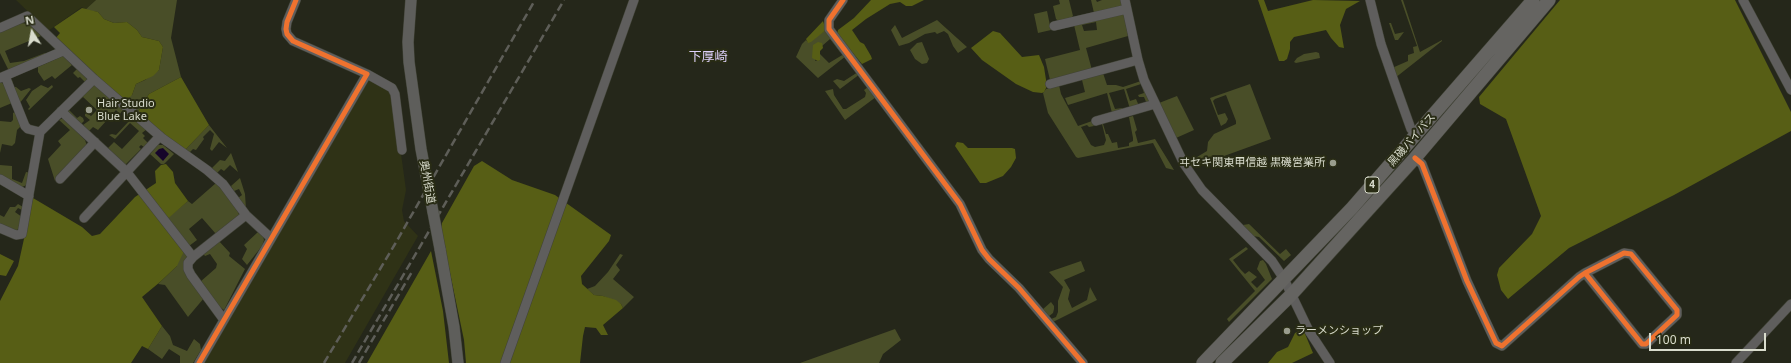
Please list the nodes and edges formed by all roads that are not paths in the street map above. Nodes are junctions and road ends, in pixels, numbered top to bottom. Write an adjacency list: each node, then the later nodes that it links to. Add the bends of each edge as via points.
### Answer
1 (296, 0): 14 (street, via 287,22 287,34 290,38)
2 (410, 0): 44 (main road, 奥州街道, bridge, via 409,62 416,115 454,327)
3 (634, 0): 45 (street)
4 (843, 0): 46 (street, via 829,20 829,29 960,204 982,250 1019,288)
5 (1370, 0): 23 (street, via 1381,44 1411,129)
6 (1534, 0): 23 (highway, 黒磯バイパス / 4)
7 (1550, 0): 27 (highway, 黒磯バイパス / 4)
8 (1743, 0): 18 (street)
9 (1126, 4): 10 (street); 13 (street)
10 (1054, 26)
11 (0, 28): 12 (street, via 27,16)
12 (63, 51): 15 (street); 16 (street)
13 (1138, 60): 17 (street); 19 (street)
14 (367, 74): 26 (street, via 392,88 395,94); 35 (street)
15 (2, 77): 22 (street, via 25,126)
16 (94, 80): 20 (street); 24 (street)
17 (1050, 84)
18 (1791, 90)
19 (1155, 104): 21 (street); 38 (street, via 1189,174 1272,260)
20 (61, 111): 22 (street); 25 (street)
21 (1096, 121)
22 (40, 132): 31 (street)
23 (1418, 134): 38 (highway, 黒磯バイパス / 4)
24 (160, 136): 28 (street); 32 (street, via 223,184)
25 (95, 142): 28 (street); 30 (street)
26 (402, 150)
27 (1415, 158): 37 (street, via 1422,164 1467,281 1496,343 1502,346); 39 (highway, 黒磯バイパス / 4)
28 (126, 172): 33 (street); 36 (street)
29 (0, 179): 31 (street)
30 (60, 179)
31 (29, 196): 34 (street, via 22,234 16,235)
32 (246, 215): 35 (street); 36 (street)
33 (84, 218)
34 (0, 228)
35 (271, 238): 41 (street)
36 (193, 256): 41 (street, via 188,263 188,269)
37 (1585, 273): 37 (street, via 1642,344 1646,344 1677,314 1677,310 1631,254 1624,253)
38 (1284, 279): 39 (street); 47 (highway, 黒磯バイパス / 4)
39 (1291, 295): 42 (street); 48 (highway, 黒磯バイパス / 4)
40 (1791, 304): 51 (street)
41 (224, 320): 43 (street)
42 (1321, 351): 49 (street); 50 (street)
43 (199, 363)
44 (458, 363)
45 (505, 363)
46 (1083, 363)
47 (1203, 363)
48 (1222, 363)
49 (1325, 363)
50 (1330, 363)
51 (1736, 363)

